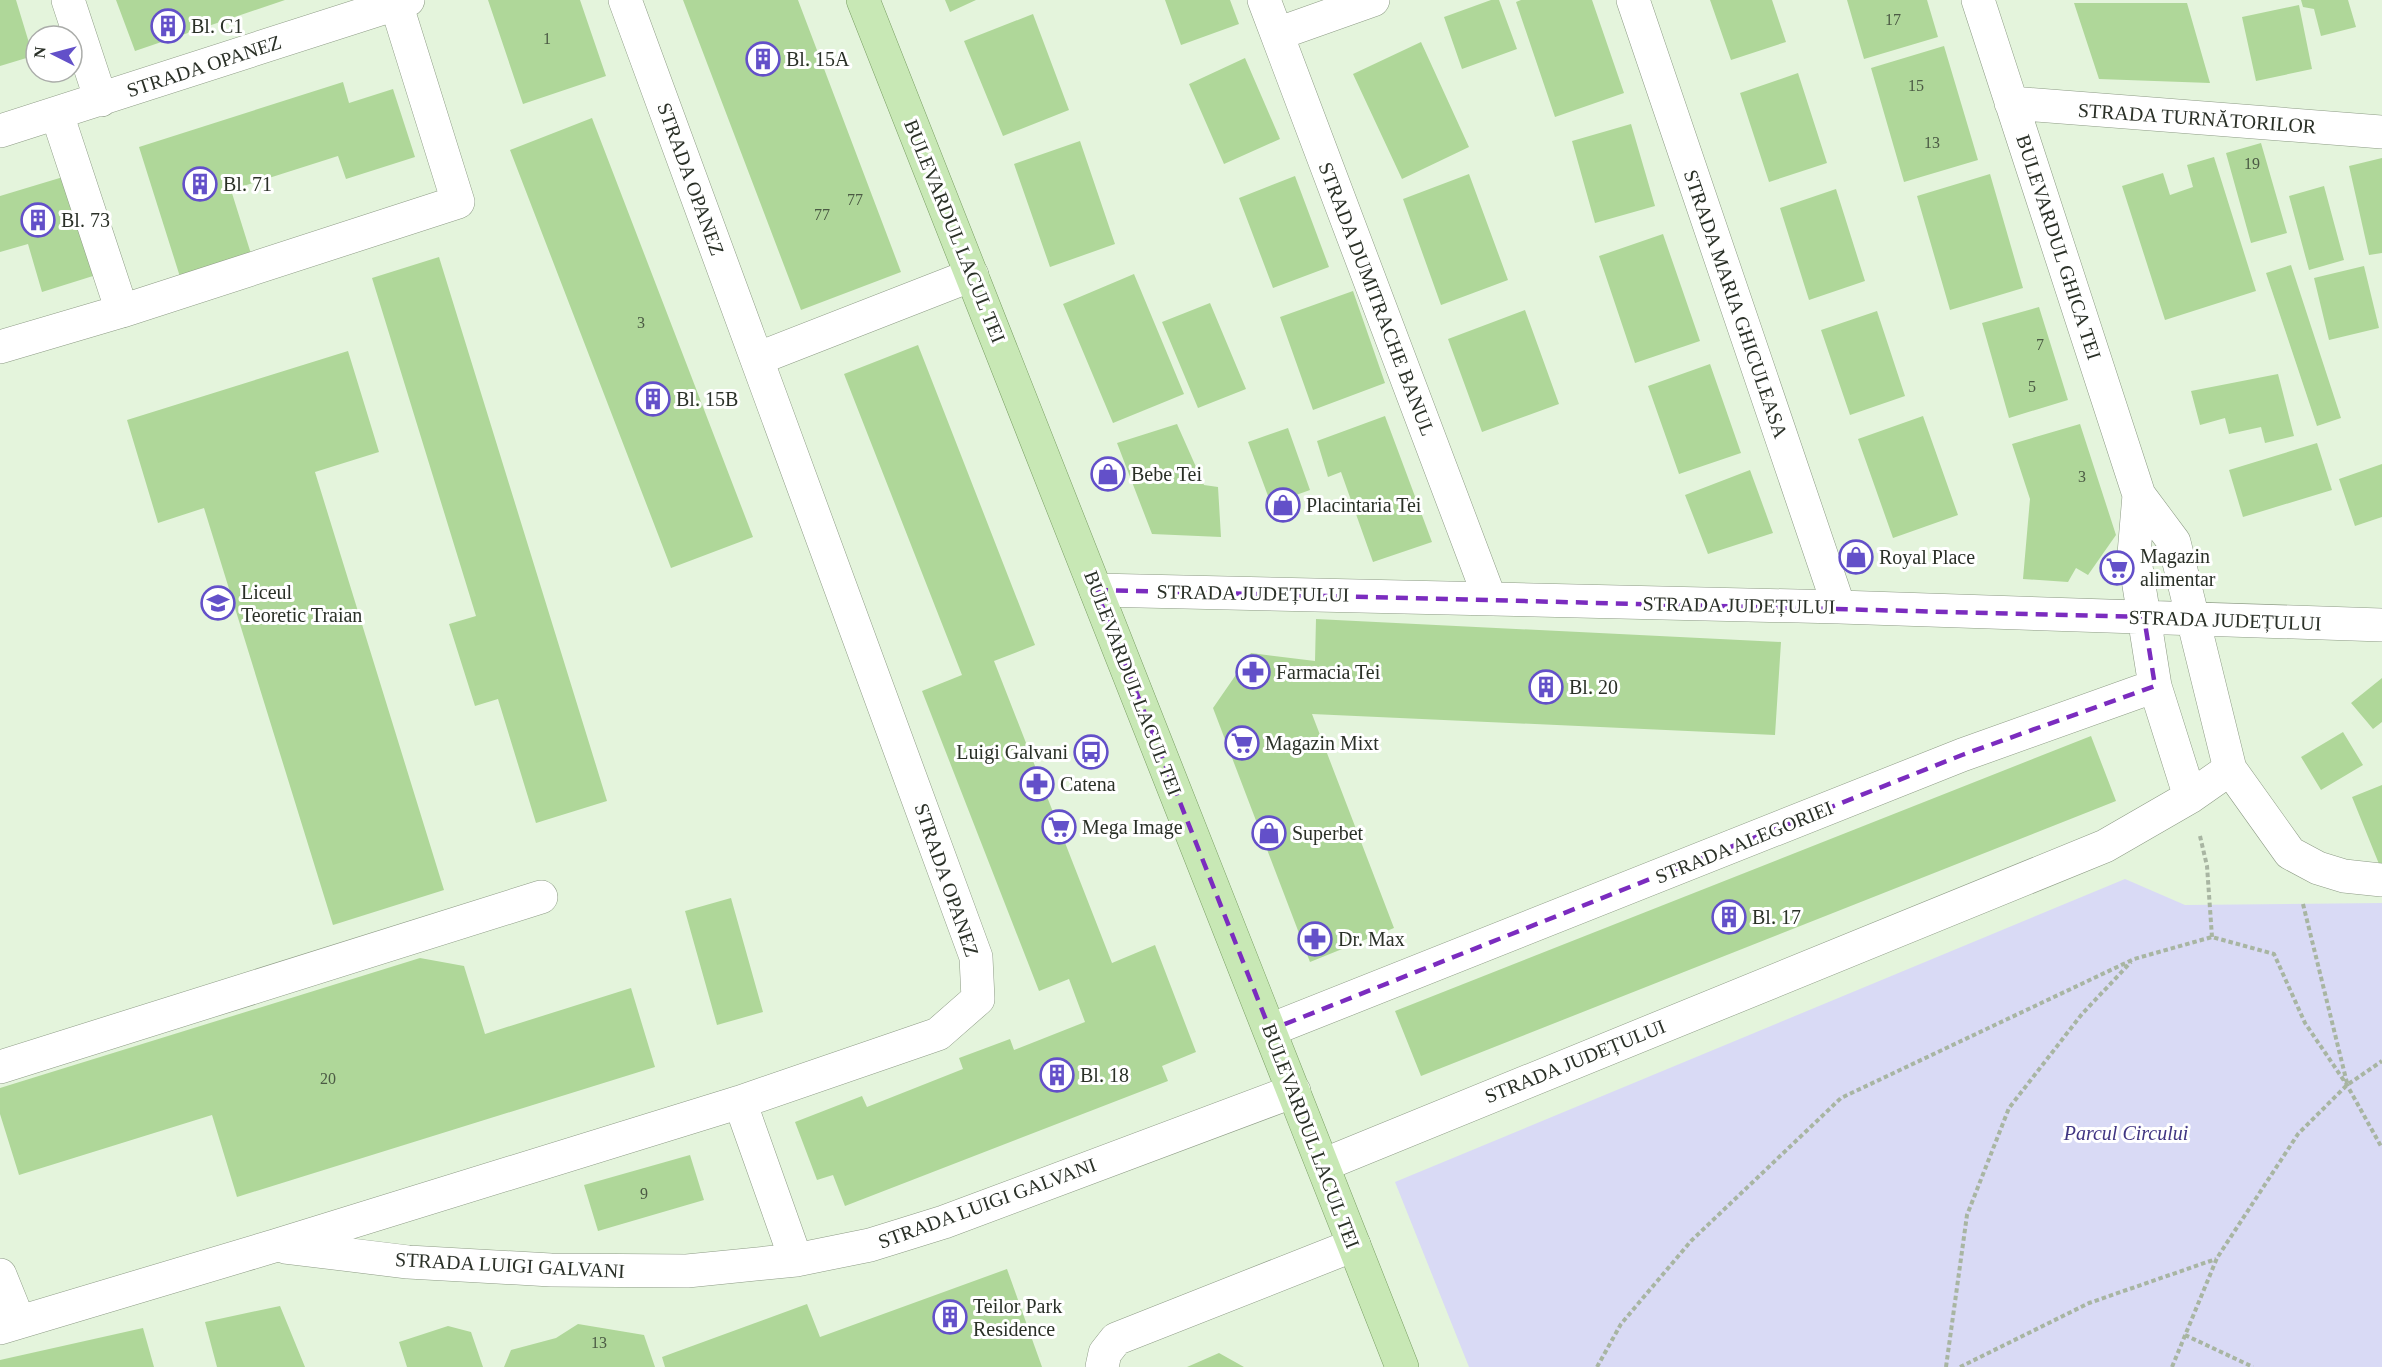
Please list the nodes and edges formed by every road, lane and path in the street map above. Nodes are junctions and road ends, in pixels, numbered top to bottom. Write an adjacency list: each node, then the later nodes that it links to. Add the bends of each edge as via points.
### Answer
1 (68, 0): 10 (street)
2 (625, 0): 18 (street, STRADA OPANEZ)
3 (863, 0): 15 (main road, BULEVARDUL LACUL TEI)
4 (1264, 0): 9 (street, STRADA DUMITRACHE BANUL)
5 (1373, 0): 9 (street)
6 (1633, 0): 22 (street, STRADA MARIA GHICULEASA)
7 (1978, 0): 11 (street, BULEVARDUL GHICA TEI)
8 (400, 1): 10 (street, STRADA OPANEZ); 16 (street, via 458,202)
9 (1277, 34): 21 (street, STRADA DUMITRACHE BANUL)
10 (101, 100): 12 (street, STRADA OPANEZ)
11 (2011, 103): 14 (street, STRADA TURNĂTORILOR); 19 (street, BULEVARDUL GHICA TEI)
12 (57, 114): 13 (street, STRADA OPANEZ); 16 (street)
13 (0, 131)
14 (2382, 132)
15 (972, 275): 18 (street); 20 (main road, BULEVARDUL LACUL TEI)
16 (122, 311): 17 (street)
17 (0, 347)
18 (757, 359): 39 (street, STRADA OPANEZ, via 976,957 978,999 938,1034)
19 (2139, 495): 23 (street, BULEVARDUL GHICA TEI, via 2134,554); 25 (street, BULEVARDUL GHICA TEI, via 2174,542)
20 (1096, 590): 21 (street, STRADA JUDEȚULUI); 34 (main road, BULEVARDUL LACUL TEI)
21 (1490, 599): 22 (street, STRADA JUDEȚULUI)
22 (1839, 607): 23 (street, STRADA JUDEȚULUI)
23 (2144, 617): 25 (street, STRADA JUDEȚULUI); 26 (street)
24 (2376, 618): 25 (street, STRADA JUDEȚULUI)
25 (2192, 619): 27 (street, BULEVARDUL GHICA TEI)
26 (2156, 686): 28 (street); 34 (street, STRADA ALEGORIEI, via 1962,755)
27 (2230, 769): 28 (street, STRADA JUDEȚULUI); 29 (street)
28 (2190, 797): 32 (path, via 2207,866); 41 (street, STRADA JUDEȚULUI, via 2104,846)
29 (2290, 853): 30 (street, via 2344,876); 37 (path)
30 (2382, 880)
31 (542, 897): 36 (street)
32 (2212, 937): 33 (path); 37 (path, via 2274,954 2304,1023)
33 (2134, 959): 51 (path, via 1841,1098 1691,1241 1621,1324); 52 (path, via 2082,1014 2009,1108 1967,1215)
34 (1270, 1030): 38 (main road, BULEVARDUL LACUL TEI)
35 (2382, 1061): 37 (path)
36 (0, 1067)
37 (2347, 1085): 40 (path); 44 (path, via 2298,1134)
38 (1294, 1091): 41 (main road, BULEVARDUL LACUL TEI); 45 (street, STRADA LUIGI GALVANI, via 944,1222 870,1245)
39 (740, 1102): 43 (street, STRADA LUIGI GALVANI); 45 (street)
40 (2382, 1148)
41 (1323, 1165): 42 (main road, BULEVARDUL LACUL TEI)
42 (1354, 1245): 49 (street, via 1116,1339 1105,1353); 50 (main road, BULEVARDUL LACUL TEI)
43 (274, 1246): 45 (street, STRADA LUIGI GALVANI, via 408,1262 551,1270 687,1271); 47 (street, STRADA LUIGI GALVANI)
44 (2217, 1258): 48 (path); 53 (path, via 2089,1303)
45 (796, 1260)
46 (0, 1275): 47 (street, STRADA LUIGI GALVANI)
47 (9, 1325)
48 (2185, 1335): 54 (path); 55 (path)
49 (1102, 1367)
50 (1402, 1367)
51 (1597, 1367)
52 (1946, 1367)
53 (1960, 1367)
54 (2172, 1367)
55 (2253, 1367)

